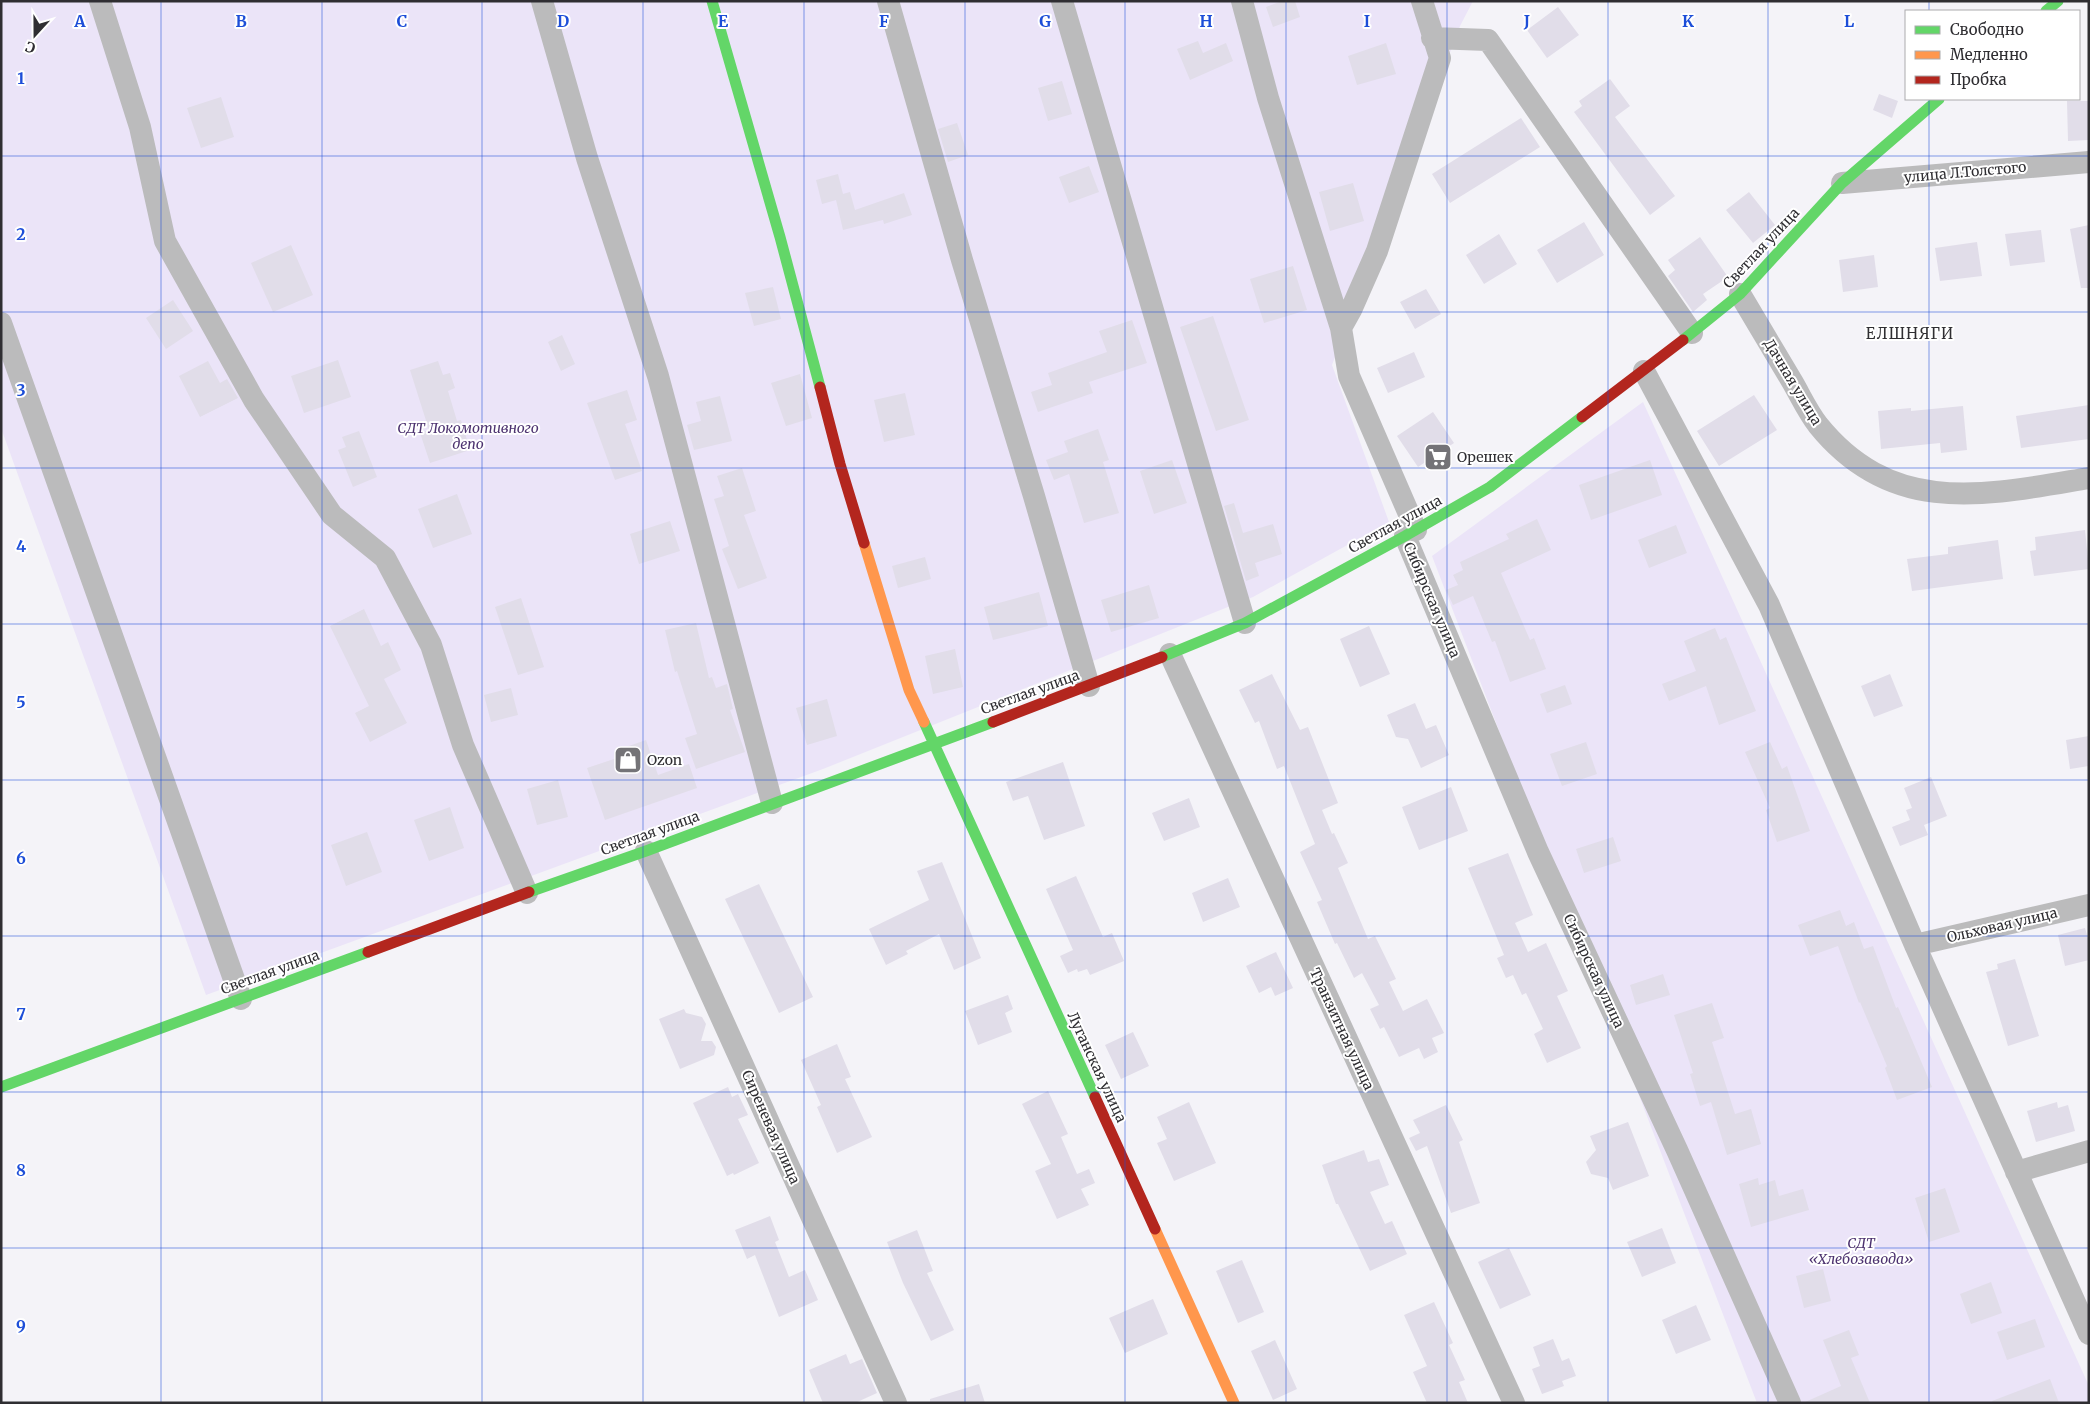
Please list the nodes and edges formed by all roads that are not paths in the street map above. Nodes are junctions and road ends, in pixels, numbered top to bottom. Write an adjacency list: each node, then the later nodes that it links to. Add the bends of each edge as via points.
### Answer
1 (100, 1): 27 (street, via 140,127 165,241 254,400 332,515 385,558 431,645 464,745)
2 (542, 1): 25 (street, via 587,158 658,376)
3 (712, 1): 24 (street, Луганская улица, via 780,237 840,464 909,690)
4 (888, 1): 23 (street)
5 (1062, 1): 21 (street)
6 (1242, 1): 16 (street, Сибирская улица, via 1268,98)
7 (1422, 1): 10 (street)
8 (2058, 1): 9 (street)
9 (2047, 10)
10 (1432, 38): 16 (street, via 1440,58 1377,251); 17 (street, via 1488,40)
11 (1939, 100): 13 (street, Светлая улица)
12 (2089, 162): 13 (street, улица Л.Толстого)
13 (1842, 182): 14 (street, Светлая улица)
14 (1740, 294): 17 (street, Светлая улица); 19 (street, Дачная улица, via 1817,423 1834,444 1883,478 1910,488 1944,494 1976,494)
15 (1, 323): 30 (street)
16 (1341, 328): 20 (street, Сибирская улица, via 1349,376)
17 (1692, 333): 18 (street, Светлая улица)
18 (1644, 371): 20 (street, Светлая улица, via 1490,486); 29 (street, via 1769,605)
19 (2089, 478)
20 (1411, 533): 21 (street, Светлая улица); 38 (street, Сибирская улица, via 1538,852)
21 (1245, 623): 22 (street, Светлая улица)
22 (1170, 654): 23 (street, Светлая улица); 37 (street, Транзитная улица)
23 (1089, 686): 24 (street, Светлая улица)
24 (933, 744): 25 (street, Светлая улица); 36 (street, Луганская улица)
25 (772, 803): 26 (street, Светлая улица)
26 (646, 851): 27 (street, Светлая улица); 35 (street, Сиреневая улица)
27 (527, 893): 30 (street, Светлая улица)
28 (2089, 906): 29 (street, Ольховая улица)
29 (1915, 945): 33 (street)
30 (241, 998): 31 (street, Светлая улица)
31 (1, 1087)
32 (2089, 1151): 33 (street)
33 (2016, 1172): 34 (street)
34 (2089, 1334)
35 (896, 1403)
36 (1234, 1403)
37 (1514, 1403)
38 (1790, 1403)

